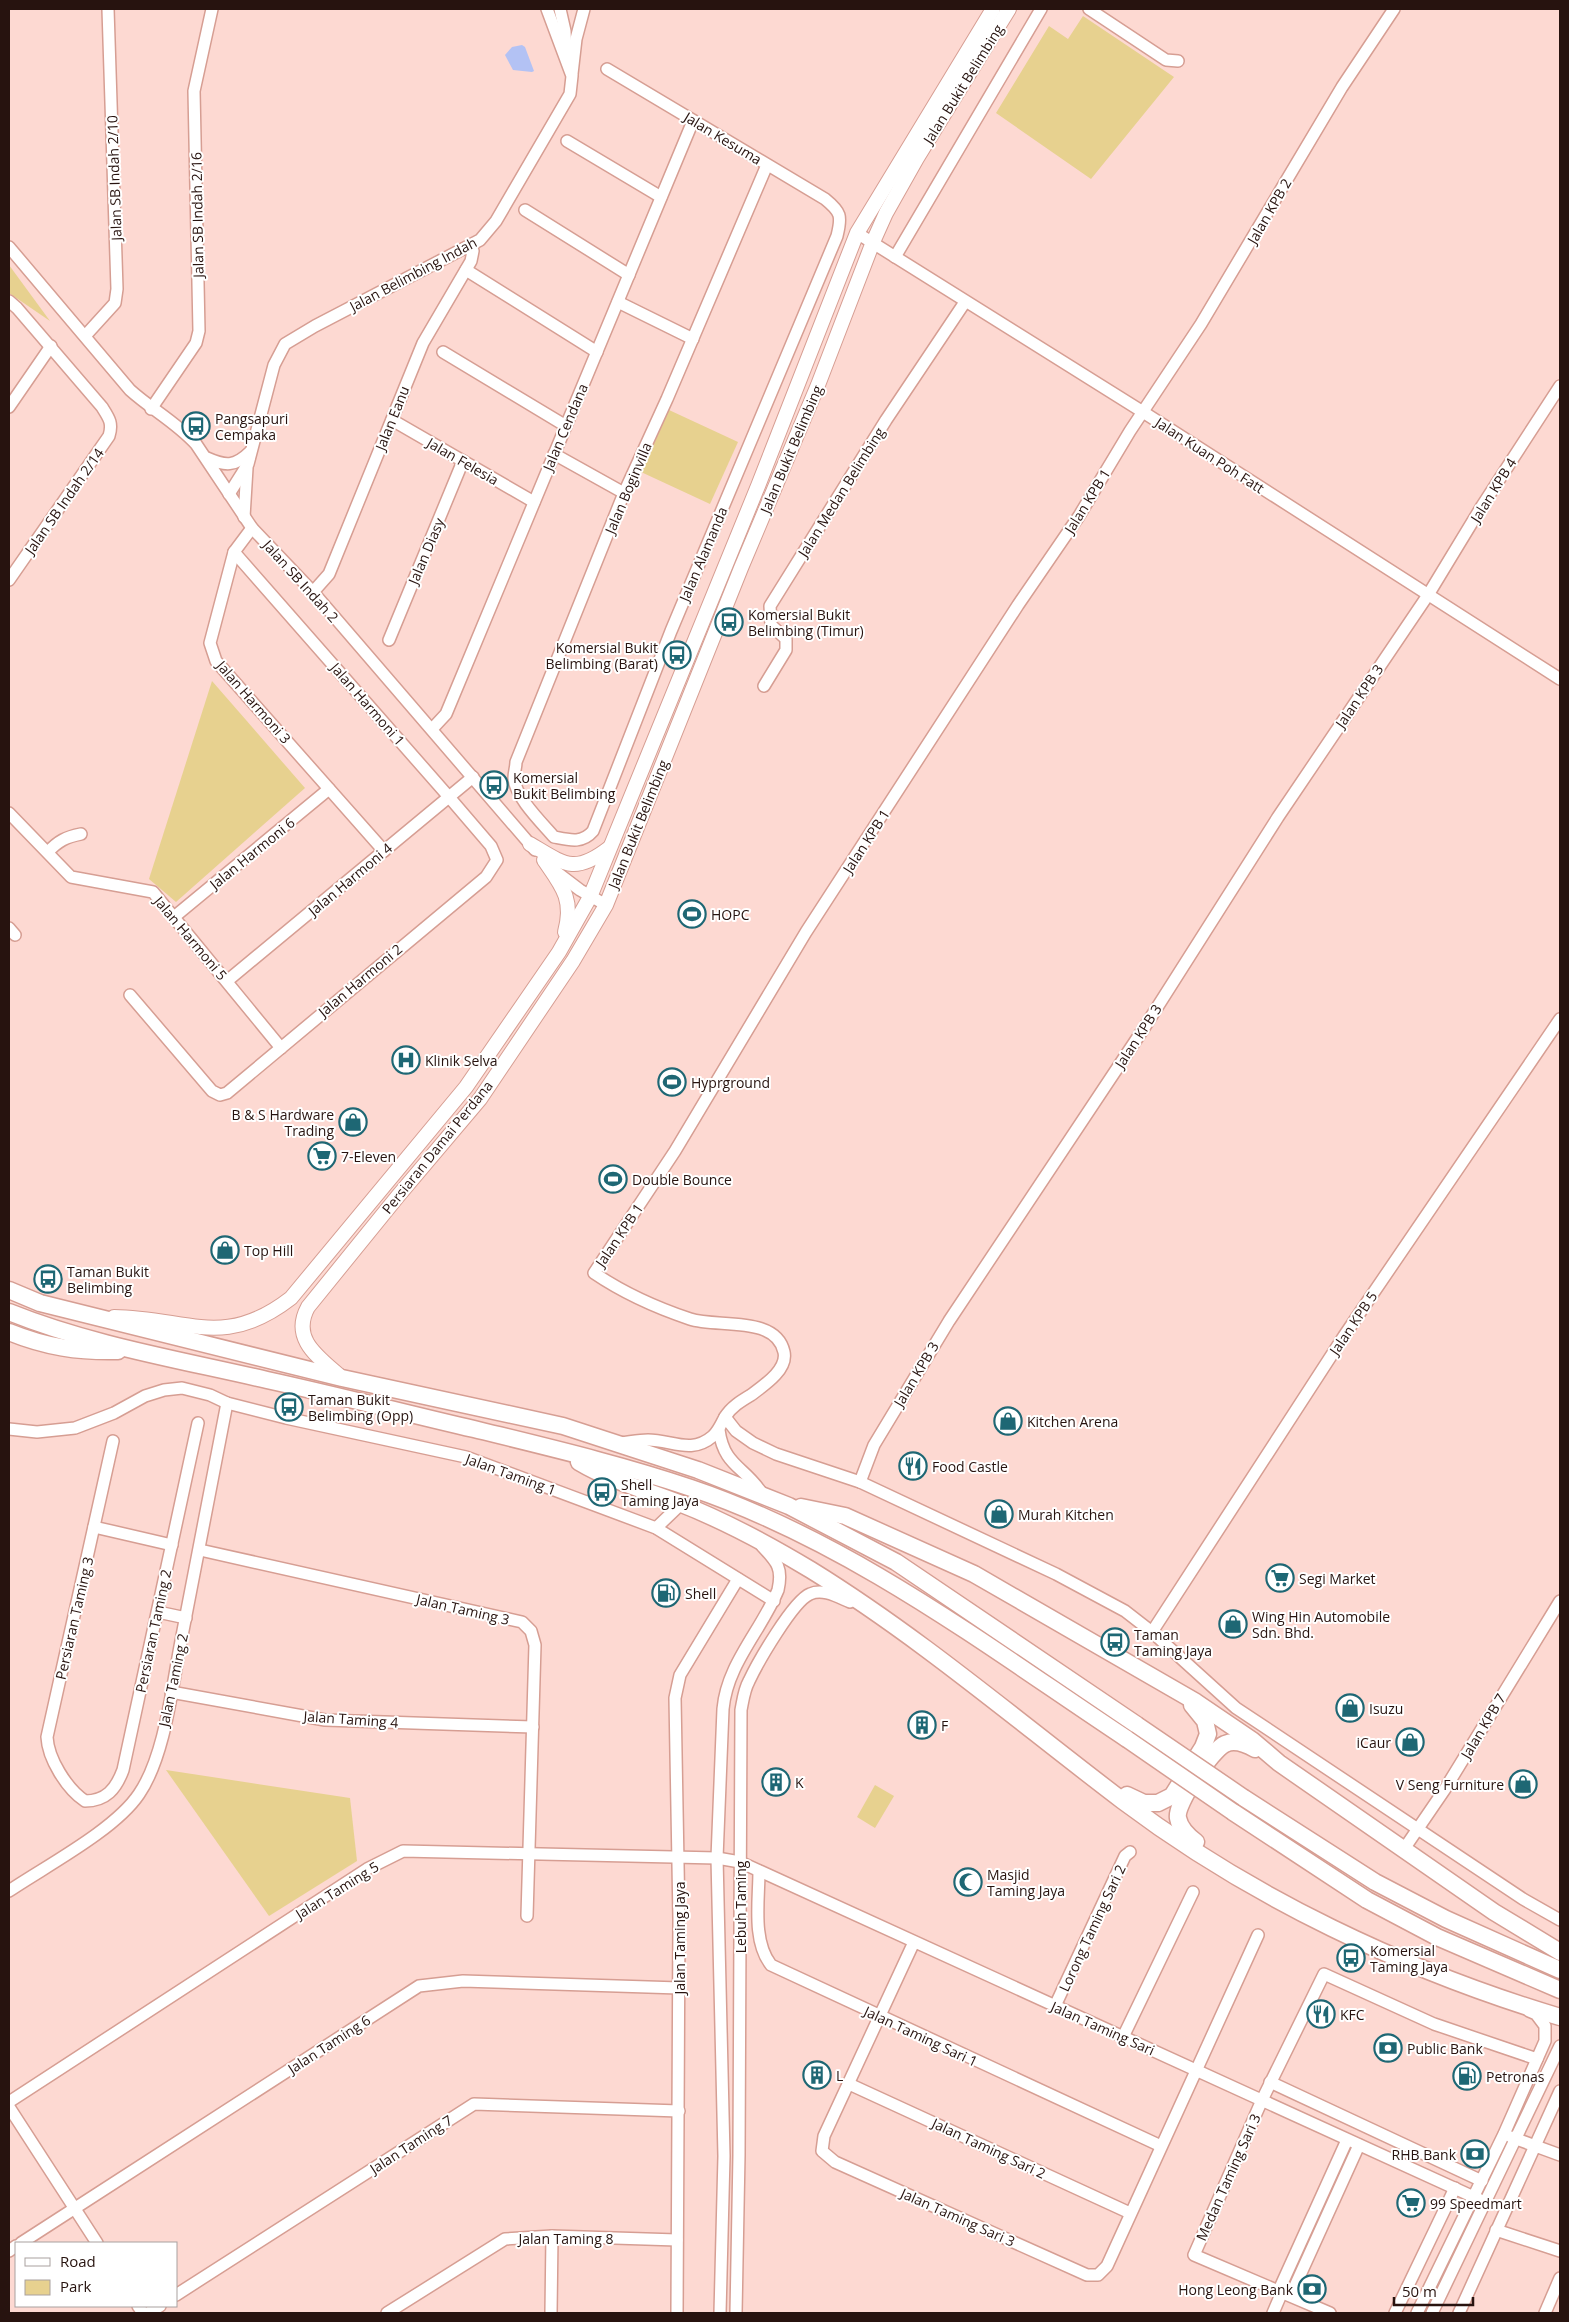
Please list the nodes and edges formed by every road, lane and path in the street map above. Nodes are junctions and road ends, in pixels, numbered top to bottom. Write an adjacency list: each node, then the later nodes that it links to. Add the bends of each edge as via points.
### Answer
1 (108, 9): 31 (street, Jalan SB Indah 2/10, via 118,289 115,303)
2 (212, 9): 38 (street, Jalan SB Indah 2/16, via 194,91 199,331 196,343)
3 (547, 9): 11 (street)
4 (560, 9): 11 (street)
5 (584, 9): 14 (street, Jalan Belimbing Indah, via 576,39)
6 (993, 9): 21 (main road, Jalan Bukit Belimbing)
7 (1009, 9): 22 (main road, Jalan Bukit Belimbing, via 917,158)
8 (1041, 9): 25 (street)
9 (1089, 9): 12 (street, via 1166,60)
10 (1394, 9): 39 (street, Jalan KPB 2, via 1342,87 1236,268)
11 (566, 60): 14 (street)
12 (1178, 60)
13 (606, 68): 15 (street, Jalan Kesuma)
14 (572, 76): 23 (street, Jalan Belimbing Indah, via 570,94 496,220 488,232)
15 (693, 121): 17 (street, Jalan Kesuma); 18 (street, Jalan Cendana)
16 (567, 141): 18 (street)
17 (767, 164): 20 (street, Jalan Kesuma, via 818,194); 32 (street, Jalan Boginvilla)
18 (661, 197): 27 (street, Jalan Cendana)
19 (525, 210): 27 (street)
20 (838, 210): 63 (street, Jalan Alamanda, via 837,236 670,631 593,831 578,841 554,837)
21 (857, 233): 22 (street, Jalan Kuan Poh Fatt); 67 (main road, Jalan Bukit Belimbing, via 758,486)
22 (873, 242): 25 (street, Jalan Kuan Poh Fatt); 73 (main road, Jalan Bukit Belimbing)
23 (471, 245): 26 (street, Jalan Eanu, via 473,251); 44 (street, Jalan Belimbing Indah, via 285,344 274,365)
24 (9, 247): 31 (street, Jalan SB Indah 2)
25 (895, 257): 30 (street, Jalan Kuan Poh Fatt)
26 (466, 270): 35 (street); 40 (street, Jalan Eanu, via 423,343)
27 (629, 275): 29 (street, Jalan Cendana)
28 (9, 301): 33 (street)
29 (618, 302): 32 (street); 35 (street, Jalan Cendana)
30 (965, 302): 39 (street, Jalan Kuan Poh Fatt); 57 (street, Jalan Medan Belimbing, via 886,420 770,606 771,625 786,639 786,650)
31 (85, 336): 38 (street, Jalan SB Indah 2, via 130,390)
32 (693, 339): 46 (street, Jalan Boginvilla)
33 (51, 346): 37 (street); 52 (street, Jalan SB Indah 2/14, via 111,420 109,436)
34 (443, 352): 41 (street)
35 (597, 352): 41 (street, Jalan Cendana)
36 (1560, 386): 54 (street, Jalan KPB 4)
37 (9, 408)
38 (151, 409): 43 (street, Jalan SB Indah 2, via 186,433)
39 (1143, 412): 54 (street, Jalan Kuan Poh Fatt); 87 (street, Jalan KPB 1, via 1079,516 1013,612 806,932 675,1151 594,1273 613,1286 691,1320 762,1328 781,1342 785,1354 776,1374 734,1406)
40 (392, 420): 45 (street, Jalan Felesia); 53 (street, Jalan Eanu, via 329,574)
41 (566, 426): 42 (street, Jalan Cendana)
42 (554, 454): 46 (street); 48 (street, Jalan Cendana)
43 (207, 458): 44 (street, via 223,465 233,465); 47 (street, Jalan SB Indah 2)
44 (249, 458): 47 (street, Jalan Belimbing Indah); 49 (street)
45 (463, 461): 48 (street, Jalan Felesia); 55 (street, Jalan Diasy)
46 (624, 493): 63 (street, Jalan Boginvilla, via 516,762 514,779 518,791)
47 (229, 494): 49 (street, Jalan SB Indah 2)
48 (534, 502): 58 (street, Jalan Cendana, via 446,714)
49 (244, 517): 50 (street, Jalan SB Indah 2)
50 (252, 528): 51 (street, Jalan Harmoni 3); 53 (street, Jalan SB Indah 2)
51 (234, 552): 60 (street, Jalan Harmoni 3, via 210,643 216,661); 61 (street, Jalan Harmoni 1)
52 (9, 580)
53 (313, 592): 58 (street, Jalan SB Indah 2)
54 (1428, 595): 56 (street, Jalan Kuan Poh Fatt); 94 (street, Jalan KPB 3, via 1278,817 1144,1028 949,1320 874,1446)
55 (389, 640)
56 (1560, 679)
57 (764, 686)
58 (432, 729): 59 (street, Jalan SB Indah 2)
59 (473, 777): 61 (street, Jalan Harmoni 4); 64 (street, Jalan SB Indah 2)
60 (329, 790): 68 (street, Jalan Harmoni 3); 74 (street, Jalan Harmoni 6)
61 (449, 797): 68 (street, Jalan Harmoni 4); 70 (street, Jalan Harmoni 1, via 490,846)
62 (9, 813): 69 (street, Jalan Harmoni 5)
63 (533, 813): 64 (street)
64 (516, 828): 66 (street, Jalan SB Indah 2)
65 (81, 834): 69 (street, via 57,842)
66 (530, 844): 67 (main road, via 561,862 576,865 592,862); 71 (street, Jalan SB Indah 2)
67 (609, 848): 72 (main road, Jalan Bukit Belimbing)
68 (384, 851): 76 (street, Jalan Harmoni 4)
69 (48, 852): 74 (street, Jalan Harmoni 5, via 71,877 152,892)
70 (496, 860): 79 (street, Jalan Harmoni 2, via 486,877)
71 (544, 860): 72 (street, Jalan SB Indah 2, via 566,881); 75 (main road, via 564,888 569,902 569,918)
72 (590, 897): 73 (street, Jalan SB Indah 2); 75 (main road, Persiaran Damai Perdana)
73 (606, 906): 85 (main road, Persiaran Damai Perdana, via 573,961 480,1098 308,1307 301,1327 303,1338)
74 (174, 917): 76 (street, Jalan Harmoni 5)
75 (559, 952): 82 (main road, Persiaran Damai Perdana, via 466,1087 292,1298 273,1312 232,1328 210,1329 136,1318)
76 (227, 981): 79 (street, Jalan Harmoni 5)
77 (130, 995): 79 (street, Jalan Harmoni 2, via 212,1091 220,1095 227,1093)
78 (1560, 1019): 109 (street, Jalan KPB 5, via 1344,1336)
79 (281, 1048)
80 (9, 1290): 82 (highway, via 40,1303)
81 (9, 1312): 84 (highway)
82 (96, 1317): 85 (highway)
83 (9, 1332): 84 (highway, via 82,1352)
84 (136, 1350): 93 (highway)
85 (342, 1378): 92 (highway, via 563,1426)
86 (227, 1403): 89 (street, Jalan Taming 1, via 182,1388 164,1390 75,1428 37,1432); 99 (street, Jalan Taming 1, via 466,1457); 102 (street, Jalan Taming 2)
87 (725, 1417): 90 (street); 94 (street, via 736,1431 753,1443)
88 (198, 1423): 101 (street, Persiaran Taming 2)
89 (9, 1429)
90 (719, 1430): 92 (street, via 695,1447 649,1440); 95 (street, via 726,1456 753,1479)
91 (113, 1441): 98 (street, Persiaran Taming 3)
92 (620, 1443): 95 (highway)
93 (555, 1449): 96 (highway, via 605,1477); 134 (highway, bridge, via 691,1488 758,1513 827,1547 886,1579 1376,1904 1437,1937)
94 (860, 1482): 109 (street, via 1056,1574 1125,1611)
95 (763, 1495): 97 (highway)
96 (681, 1504): 99 (street); 100 (highway)
97 (789, 1506): 110 (highway, via 845,1516 974,1574); 132 (highway, bridge, via 896,1562 1244,1798 1376,1882)
98 (94, 1527): 101 (street); 115 (street, Persiaran Taming 3, via 47,1738 48,1748)
99 (656, 1528): 103 (street, Jalan Taming 1)
100 (757, 1541): 104 (street, Lebuh Taming, via 776,1561 781,1576); 107 (highway, via 809,1569)
101 (172, 1545): 106 (street, Persiaran Taming 2)
102 (200, 1550): 108 (street, Jalan Taming 2); 112 (street, Jalan Taming 3, via 522,1622 531,1631 535,1645)
103 (738, 1579): 104 (street, Jalan Taming 1); 120 (street, Jalan Taming Jaya, via 680,1675 675,1698)
104 (774, 1601): 121 (street, Lebuh Taming, via 724,1692)
105 (1560, 1601): 116 (street, Jalan KPB 7)
106 (158, 1612): 108 (street); 115 (street, Persiaran Taming 2, via 118,1784 106,1797 95,1801 85,1801)
107 (877, 1613): 114 (highway); 122 (street, Lebuh Taming, via 826,1592 810,1593 790,1613 749,1681 741,1710)
108 (186, 1618): 111 (street, Jalan Taming 2)
109 (1152, 1632): 116 (street, via 1236,1708)
110 (1168, 1686): 113 (highway, via 1252,1740); 114 (highway, via 1194,1707 1205,1721 1208,1734 1172,1796 1158,1803 1144,1803)
111 (171, 1692): 112 (street, Jalan Taming 4, via 325,1720); 125 (street, Jalan Taming 2, via 157,1757 139,1795 107,1827)
112 (533, 1727): 119 (street, Jalan Taming 3)
113 (1279, 1763): 117 (highway); 124 (highway, via 1247,1745 1235,1741 1224,1744 1212,1755 1181,1802 1177,1816 1182,1830)
114 (1099, 1782): 124 (highway, via 1186,1844)
115 (72, 1789)
116 (1418, 1829): 117 (street, Jalan KPB 7); 128 (street)
117 (1404, 1849): 131 (highway, via 1494,1912)
118 (1130, 1852): 136 (street, Lorong Taming Sari 2, via 1125,1856)
119 (529, 1854): 120 (street, Jalan Taming 5); 127 (street, Jalan Taming 3); 147 (street, Jalan Taming 5, via 403,1851 387,1858)
120 (678, 1858): 121 (street, Jalan Taming 5); 133 (street, Jalan Taming Jaya)
121 (717, 1858): 122 (street, Jalan Taming Sari); 175 (street, Lebuh Taming, via 724,2156)
122 (740, 1862): 123 (street, Jalan Taming Sari); 176 (street, Lebuh Taming)
123 (759, 1871): 130 (street, Jalan Taming Sari); 137 (street, Jalan Taming Sari 1, via 759,1937 765,1958 771,1965)
124 (1235, 1874): 135 (highway, via 1332,1929)
125 (9, 1891)
126 (1193, 1892): 139 (street)
127 (527, 1916)
128 (1560, 1920)
129 (1258, 1935): 142 (street)
130 (914, 1942): 136 (street, Jalan Taming Sari); 137 (street)
131 (1560, 1952)
132 (1560, 1970)
133 (679, 1988): 149 (street, Jalan Taming Jaya); 161 (street, Jalan Taming 6, via 463,1981 419,1986)
134 (1560, 1990)
135 (1507, 2001): 138 (highway); 141 (street, via 1536,2014 1545,2026 1545,2041)
136 (1055, 2006): 139 (street, Jalan Taming Sari)
137 (879, 2016): 144 (street); 154 (street, Jalan Taming Sari 1)
138 (1560, 2017)
139 (1123, 2037): 142 (street, Jalan Taming Sari)
140 (1560, 2046): 151 (street)
141 (1537, 2059): 143 (street, via 1434,2024 1324,1974); 150 (street)
142 (1196, 2070): 146 (street, Jalan Taming Sari); 154 (street)
143 (1270, 2082): 146 (street); 157 (street)
144 (849, 2084): 162 (street, Jalan Taming Sari 2); 162 (street, Jalan Taming Sari 3, via 824,2136 822,2151 835,2162 1087,2275 1098,2274 1107,2266)
145 (1560, 2091): 155 (street)
146 (1262, 2100): 152 (street, Jalan Taming Sari); 170 (street, Medan Taming Sari 3, via 1194,2255)
147 (9, 2102)
148 (9, 2107): 161 (street)
149 (679, 2111): 165 (street, Jalan Taming Jaya); 171 (street, Jalan Taming 7, via 474,2104)
150 (1504, 2134): 151 (street); 157 (street)
151 (1516, 2139): 155 (street); 160 (street)
152 (1347, 2140): 153 (street, Jalan Taming Sari); 170 (street)
153 (1359, 2145): 158 (street, Jalan Taming Sari); 170 (street)
154 (1160, 2146): 162 (street)
155 (1534, 2146): 156 (street); 163 (street)
156 (1560, 2155)
157 (1482, 2181): 159 (street)
158 (1455, 2188): 159 (street, Jalan Taming Sari); 179 (street)
159 (1474, 2198): 160 (street, Jalan Taming Sari); 180 (street)
160 (1487, 2203): 181 (street)
161 (74, 2208): 166 (street, Jalan Taming 6); 167 (street)
162 (1130, 2213)
163 (1496, 2230): 168 (street); 182 (street)
164 (552, 2236): 165 (street, Jalan Taming 8); 172 (street, Jalan Taming 8, via 505,2239); 173 (street)
165 (677, 2240): 174 (street, Jalan Taming Jaya)
166 (22, 2242)
167 (96, 2242)
168 (1560, 2251)
169 (1560, 2278): 183 (street)
170 (1284, 2292): 177 (street); 178 (street, Medan Taming Sari 3)
171 (178, 2294)
172 (387, 2313)
173 (551, 2313)
174 (677, 2313)
175 (720, 2313)
176 (736, 2313)
177 (1273, 2313)
178 (1330, 2313)
179 (1395, 2313)
180 (1417, 2313)
181 (1432, 2313)
182 (1459, 2313)
183 (1545, 2313)

